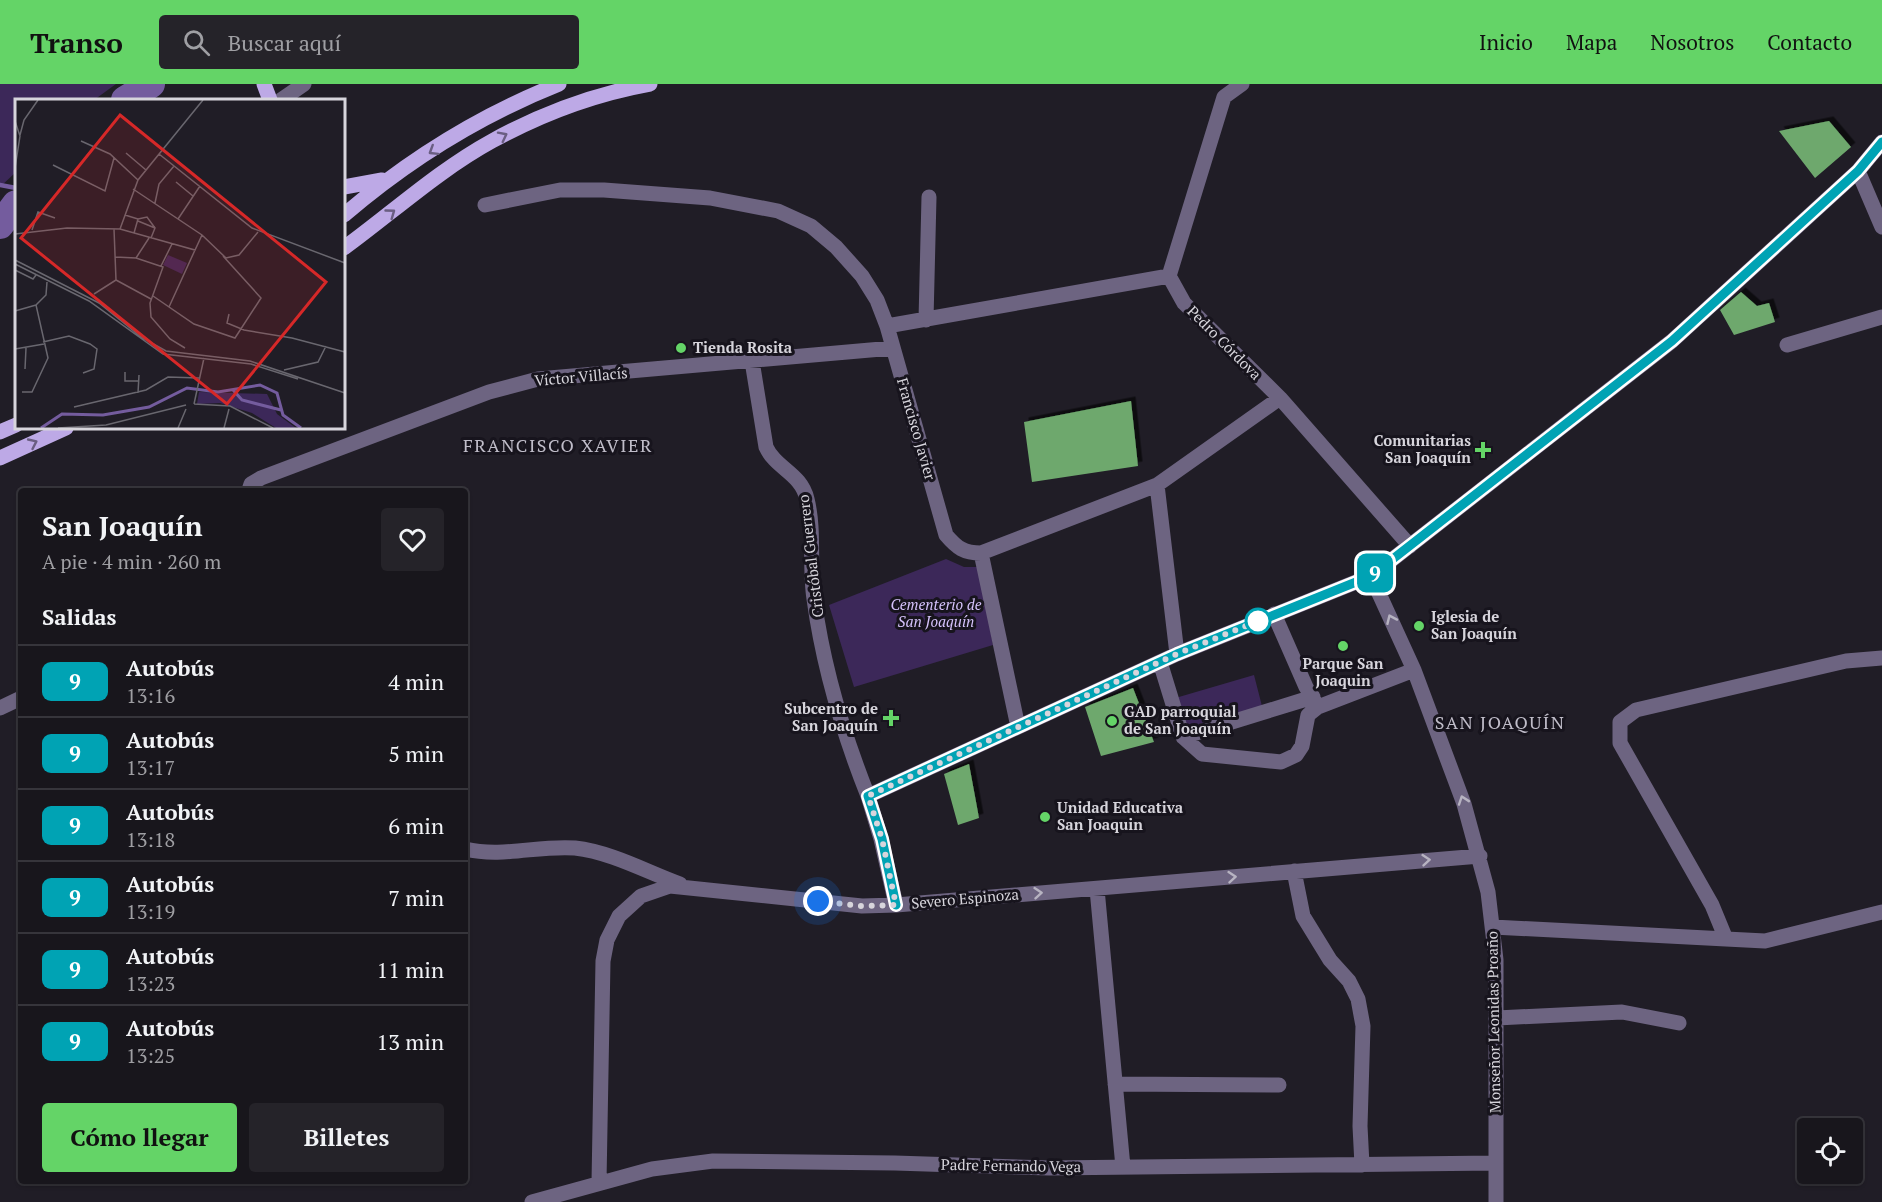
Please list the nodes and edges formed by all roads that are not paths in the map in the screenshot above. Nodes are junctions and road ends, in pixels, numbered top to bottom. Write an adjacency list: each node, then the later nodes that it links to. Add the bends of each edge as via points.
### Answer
1 (264, 84): 6 (main road)
2 (304, 84): 7 (street)
3 (559, 84): 10 (main road, one-way to 10, via 509,104)
4 (650, 84): 16 (main road, one-way to 4, via 490,142 576,104)
5 (1242, 84): 17 (street, via 1224,97)
6 (270, 99)
7 (282, 99)
8 (1880, 147): 9 (street)
9 (1858, 171): 15 (street); 31 (street, via 1672,341)
10 (385, 180): 11 (main road); 14 (main road)
11 (345, 187)
12 (929, 197): 19 (street)
13 (485, 205): 20 (street, Francisco Javier, via 560,190 710,198 778,211 811,226 836,247 878,300)
14 (345, 214)
15 (1882, 227)
16 (345, 246)
17 (1169, 276): 19 (street); 24 (street, Pedro Córdova, via 1184,303)
18 (1882, 317): 21 (street)
19 (926, 320): 20 (street)
20 (887, 326): 22 (street, Francisco Javier)
21 (1787, 345)
22 (893, 348): 23 (street, Víctor Villacís); 32 (street, Francisco Javier, via 946,535 962,550)
23 (752, 361): 30 (street, Víctor Villacís, via 538,379 489,392); 44 (street, Cristóbal Guerrero, via 766,447 771,456 795,475 808,500 814,598 825,653)
24 (1280, 398): 29 (street); 31 (street, Pedro Córdova)
25 (15, 425): 27 (main road)
26 (64, 429): 28 (main road, one-way to 26)
27 (0, 432)
28 (0, 458)
29 (1156, 485): 32 (street); 35 (street)
30 (250, 487)
31 (1410, 546): 33 (street)
32 (981, 553): 42 (street)
33 (1371, 576): 34 (street); 38 (street, Monseñor Leonidas Proaño, one-way to 33)
34 (1274, 614): 35 (street); 40 (street)
35 (1177, 654): 37 (street)
36 (1882, 657): 53 (street, via 1846,661 1636,710 1620,722 1620,743 1712,905)
37 (1160, 662): 42 (street); 43 (street)
38 (1414, 670): 40 (street); 46 (street, Monseñor Leonidas Proaño, one-way to 38)
39 (18, 699): 41 (street)
40 (1316, 702): 43 (street); 43 (street, via 1308,715 1302,746 1296,755 1281,762 1202,754)
41 (0, 708)
42 (1018, 727): 44 (street)
43 (1183, 737)
44 (868, 796): 50 (street, Cristóbal Guerrero)
45 (468, 849): 48 (street, via 499,854 573,848 594,851)
46 (1480, 856): 47 (street, Severo Espinoza, one-way to 46); 52 (street, Monseñor Leonidas Proaño)
47 (1294, 871): 49 (street, Severo Espinoza, one-way to 47); 59 (street, via 1303,916 1358,999 1363,1026)
48 (686, 886): 50 (street, Severo Espinoza, via 862,906); 61 (street, Severo Espinoza, via 670,886 641,896 619,916 607,940 603,961)
49 (1097, 889): 50 (street, Severo Espinoza, one-way to 49); 56 (street)
50 (896, 905)
51 (1882, 912): 53 (street, via 1765,941)
52 (1493, 927): 53 (street); 54 (street, Monseñor Leonidas Proaño)
53 (1726, 939)
54 (1497, 1018): 55 (street, via 1622,1012); 58 (street, Monseñor Leonidas Proaño)
55 (1679, 1023)
56 (1115, 1083): 57 (street); 60 (street)
57 (1279, 1085)
58 (1496, 1163): 59 (street, Padre Fernando Vega); 63 (street, Monseñor Leonidas Proaño)
59 (1362, 1165): 60 (street, Padre Fernando Vega)
60 (1123, 1167): 61 (street, Padre Fernando Vega, via 713,1161 652,1169)
61 (599, 1182): 62 (street, Padre Fernando Vega)
62 (532, 1202)
63 (1496, 1202)

